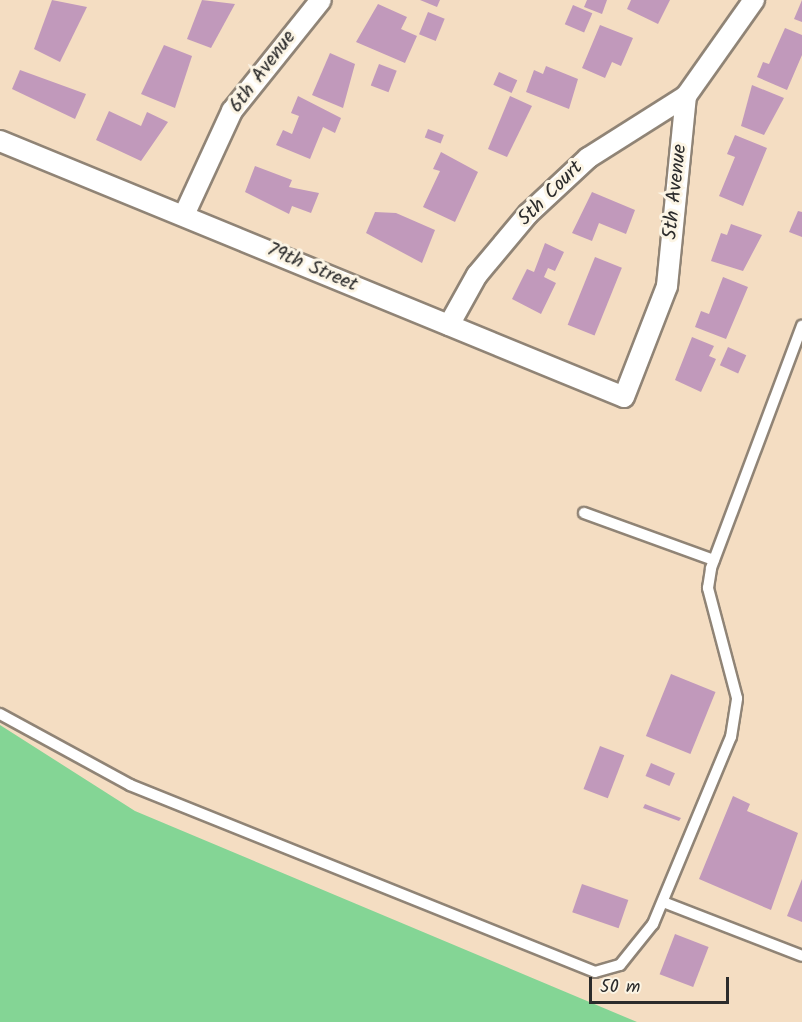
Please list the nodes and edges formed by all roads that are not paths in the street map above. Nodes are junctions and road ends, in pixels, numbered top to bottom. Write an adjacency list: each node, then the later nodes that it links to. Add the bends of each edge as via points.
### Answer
1 (321, 0): 5 (street, 6th Avenue, via 232,111)
2 (754, 0): 3 (street, 5th Avenue)
3 (686, 96): 6 (street, 5th Court, via 588,158 528,214 477,276); 8 (street, 5th Avenue, via 667,286)
4 (0, 141): 5 (street, 79th Street)
5 (184, 215): 6 (street, 79th Street)
6 (449, 325): 8 (street, 79th Street)
7 (802, 326): 10 (lane)
8 (624, 397)
9 (584, 513): 10 (lane)
10 (714, 560): 12 (lane, via 708,588 737,698 735,719)
11 (0, 714): 12 (lane, via 130,784 594,972 620,965 640,947)
12 (663, 902): 13 (lane)
13 (802, 956)

